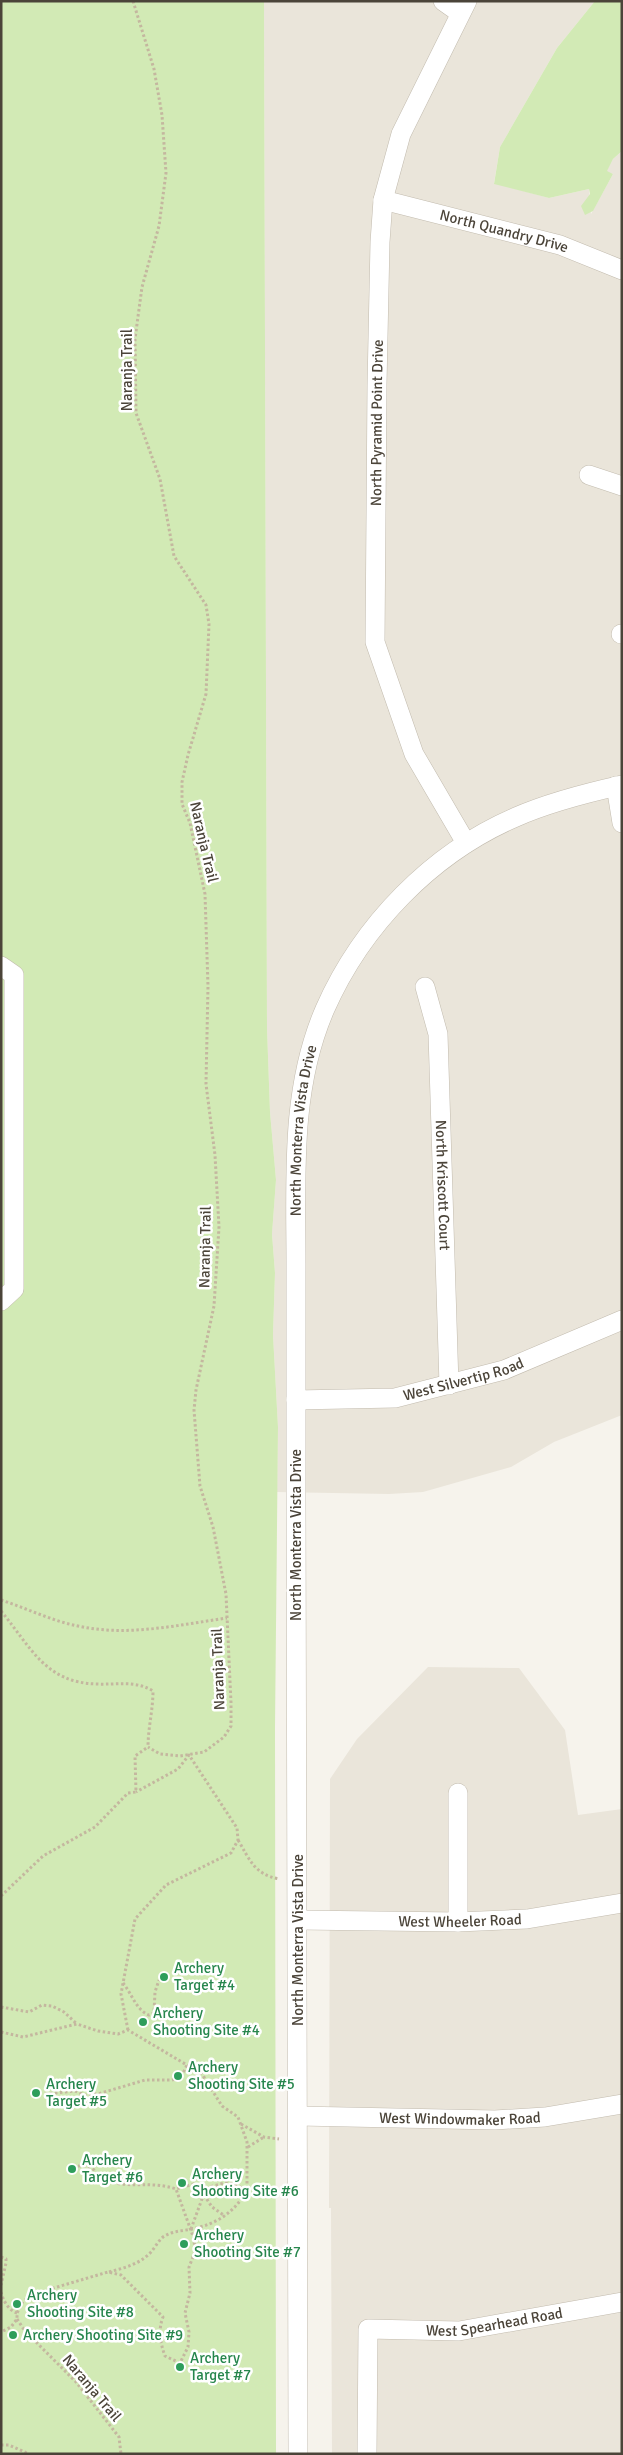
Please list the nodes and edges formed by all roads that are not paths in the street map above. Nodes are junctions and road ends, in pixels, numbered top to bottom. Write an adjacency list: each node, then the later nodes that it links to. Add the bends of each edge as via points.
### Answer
1 (443, 1): 2 (street)
2 (464, 7): 3 (street, North Pyramid Point Drive, via 401,134)
3 (383, 200): 4 (street, North Quandry Drive, via 560,245); 9 (street, North Pyramid Point Drive, via 377,385 375,642 414,754)
4 (622, 270)
5 (589, 475): 6 (street)
6 (622, 486)
7 (619, 785): 8 (street); 9 (street, North Monterra Vista Drive, via 538,808)
8 (622, 823)
9 (466, 842): 16 (street, North Monterra Vista Drive, via 431,869 366,936 324,1010 308,1058 300,1100 296,1150)
10 (1, 966): 12 (street, via 14,975)
11 (425, 987): 15 (street, North Kriscott Court, via 438,1034)
12 (8, 1087): 13 (street, via 14,1289)
13 (1, 1301)
14 (622, 1320): 15 (street, West Silvertip Road, via 504,1370)
15 (449, 1385): 16 (street, West Silvertip Road, via 395,1398)
16 (296, 1400): 19 (street, North Monterra Vista Drive)
17 (458, 1793): 20 (street)
18 (622, 1903): 20 (street, West Wheeler Road, via 527,1919)
19 (298, 1920): 20 (street, West Wheeler Road); 22 (street, North Monterra Vista Drive)
20 (458, 1922)
21 (622, 2104): 22 (street, West Windowmaker Road, via 545,2117 495,2120)
22 (298, 2116): 24 (street, North Monterra Vista Drive)
23 (622, 2302): 25 (street, West Spearhead Road, via 458,2331 368,2329)
24 (298, 2454)
25 (367, 2454)

